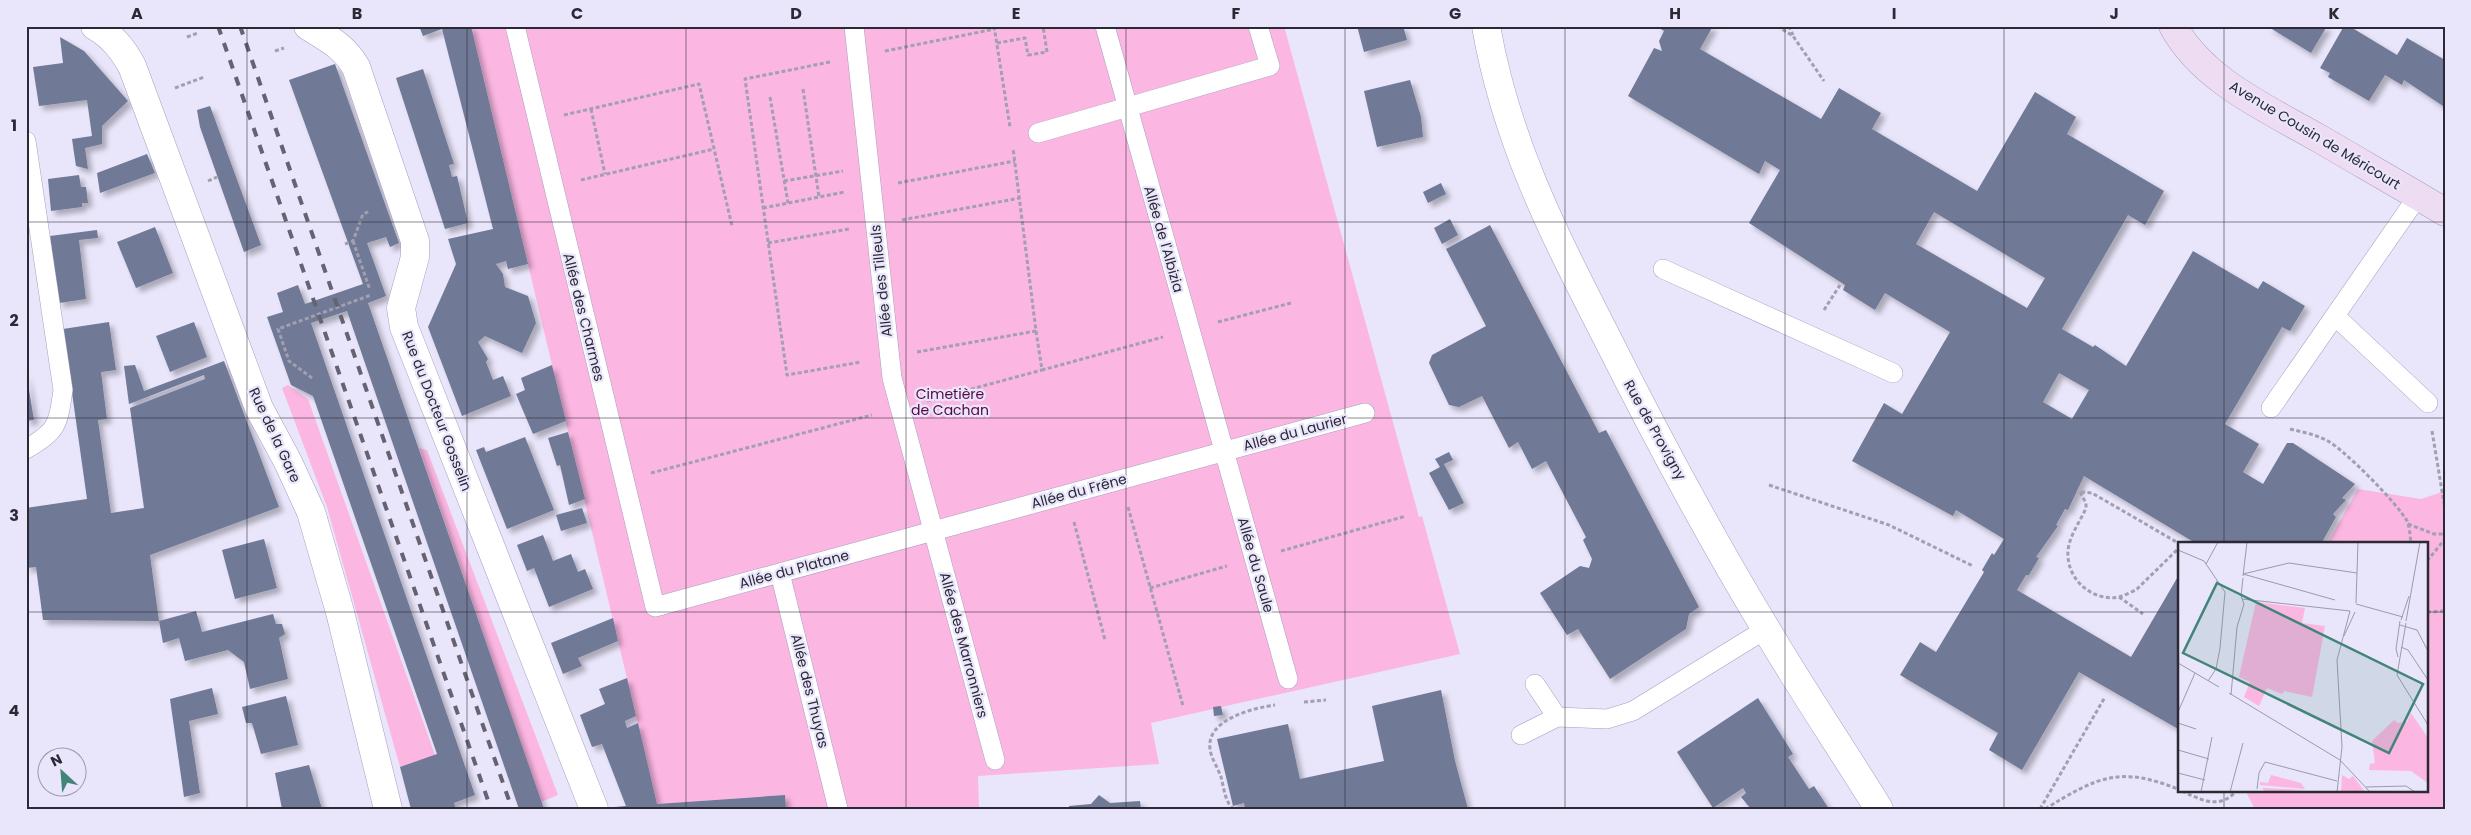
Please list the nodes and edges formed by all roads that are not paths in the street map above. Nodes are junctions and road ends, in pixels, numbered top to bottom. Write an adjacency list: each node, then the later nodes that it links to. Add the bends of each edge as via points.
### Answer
1 (95, 26): 31 (street, Rue de la Gare, via 122,48 132,66 260,408 311,512 340,612)
2 (515, 26): 24 (lane, Allée des Charmes)
3 (854, 26): 22 (lane, Allée des Tilleuls, via 890,364)
4 (1105, 26): 9 (lane, Allée de l'Albizia)
5 (1258, 26): 9 (lane, via 1270,66)
6 (1486, 26): 25 (street, Rue de Provigny, via 1507,112 1527,173 1548,221 1644,412)
7 (2173, 26): 12 (main road, Avenue Cousin de Méricourt, via 2206,67 2239,92)
8 (322, 29): 32 (street, Rue du Docteur Gosselin, via 350,56 356,67 415,241 415,257 401,308 404,327)
9 (1127, 107): 10 (lane); 21 (lane, Allée de l'Albizia)
10 (1038, 133)
11 (26, 141): 20 (lane, via 63,390 58,422 42,440)
12 (2418, 196): 13 (main road, Avenue Cousin de Méricourt); 15 (lane)
13 (2445, 212)
14 (1663, 269): 16 (lane)
15 (2335, 316): 17 (lane); 18 (lane)
16 (1894, 373)
17 (2428, 403)
18 (2271, 408)
19 (1365, 413): 21 (lane, Allée du Laurier)
20 (26, 449)
21 (1224, 452): 22 (lane, Allée du Frêne); 26 (lane, Allée du Saule)
22 (933, 531): 23 (lane, Allée du Platane); 30 (lane, Allée des Marronniers)
23 (780, 573): 24 (lane, Allée du Platane); 33 (lane, Allée des Thuyas)
24 (655, 607)
25 (1766, 629): 28 (lane, via 1633,711 1608,719); 34 (street, Rue de Provigny)
26 (1288, 679)
27 (1535, 684): 28 (lane)
28 (1557, 717): 29 (lane)
29 (1521, 734)
30 (995, 760)
31 (388, 809)
32 (594, 809)
33 (838, 809)
34 (1879, 809)

